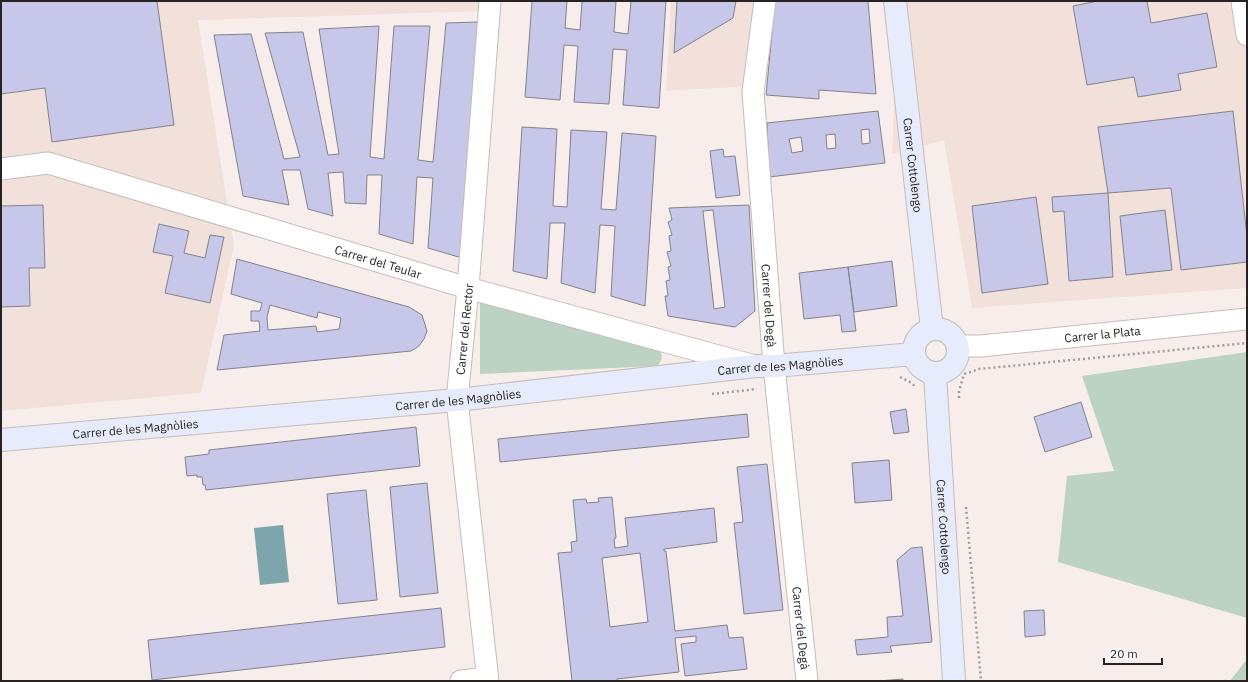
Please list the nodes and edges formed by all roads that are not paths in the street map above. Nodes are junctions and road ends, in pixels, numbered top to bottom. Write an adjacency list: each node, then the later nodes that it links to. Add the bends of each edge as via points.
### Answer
1 (490, 1): 7 (street, Carrer del Rector)
2 (765, 1): 12 (street, Carrer del Degà, via 753,92)
3 (895, 1): 9 (street, Carrer Cottolengo)
4 (1242, 1): 5 (street)
5 (1247, 35)
6 (1, 169): 7 (street, Carrer del Teular, via 48,164)
7 (468, 288): 12 (street, Carrer del Teular); 14 (street, Carrer del Rector)
8 (1247, 319): 10 (street, Carrer la Plata, via 981,346)
9 (932, 329): 10 (street, via 946,331 956,340); 11 (street, via 920,335 916,341)
10 (958, 346): 13 (street, via 956,359 952,365)
11 (914, 354): 12 (street, Carrer de les Magnòlies); 13 (street, via 922,367)
12 (765, 366): 14 (street, Carrer de les Magnòlies); 18 (street, Carrer del Degà)
13 (935, 373): 19 (street, Carrer Cottolengo)
14 (457, 400): 15 (street, Carrer de les Magnòlies); 16 (street, Carrer del Rector)
15 (1, 440)
16 (487, 679): 17 (street)
17 (461, 681)
18 (807, 681)
19 (954, 681)

